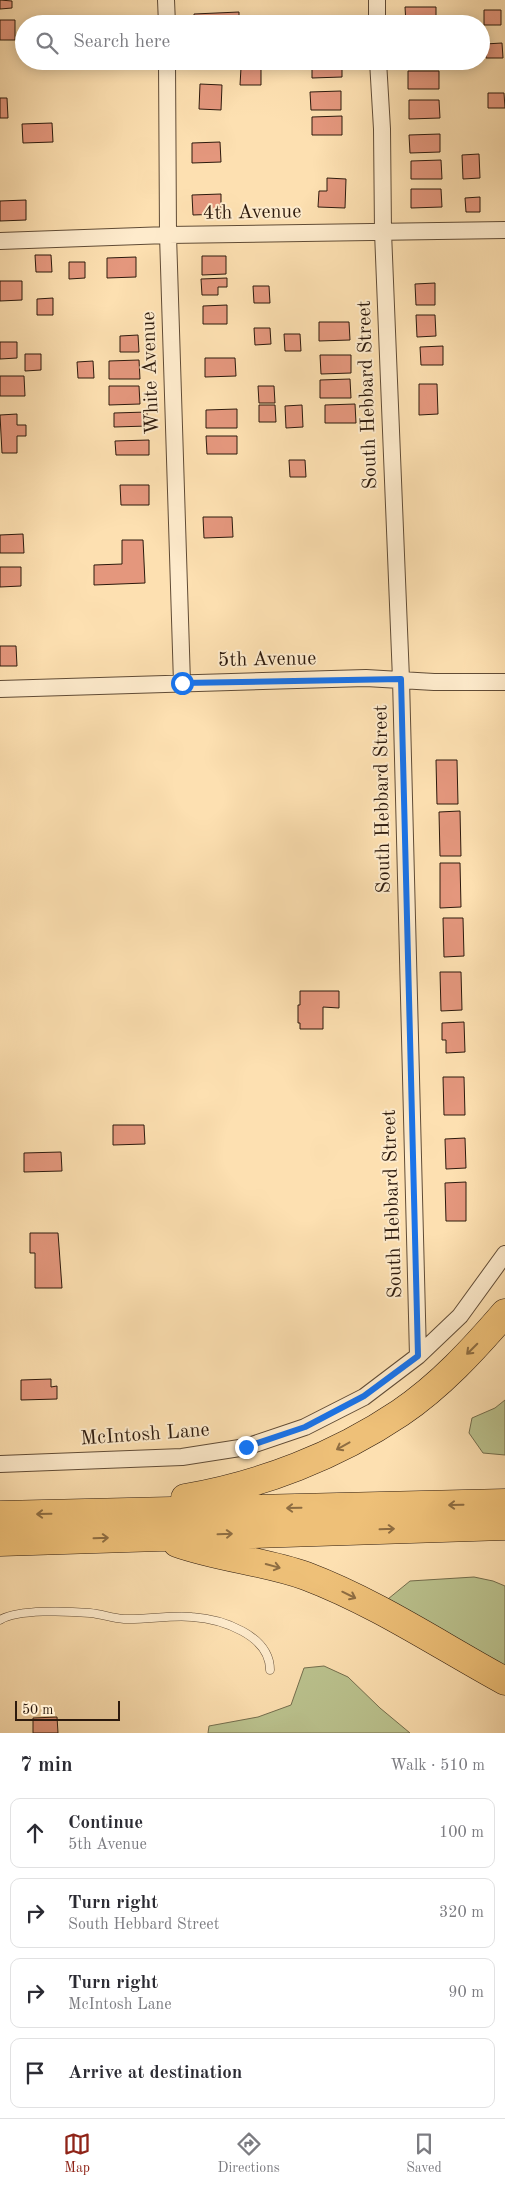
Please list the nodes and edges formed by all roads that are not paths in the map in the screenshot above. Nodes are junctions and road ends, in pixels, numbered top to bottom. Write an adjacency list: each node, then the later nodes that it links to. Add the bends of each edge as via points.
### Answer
1 (166, 0): 3 (street)
2 (377, 0): 4 (street)
3 (167, 15)
4 (377, 15)
5 (167, 70): 9 (street, White Avenue)
6 (379, 70): 8 (street, South Hebbard Street)
7 (505, 230): 8 (street, 4th Avenue)
8 (383, 232): 9 (street, 4th Avenue); 11 (street, South Hebbard Street)
9 (168, 235): 10 (street, 4th Avenue); 13 (street, White Avenue)
10 (0, 241)
11 (401, 679): 12 (street, 5th Avenue); 13 (street, 5th Avenue); 17 (street, South Hebbard Street)
12 (505, 682)
13 (182, 683): 14 (street, 5th Avenue)
14 (0, 688)
15 (505, 1254): 17 (street, McIntosh Lane, via 460,1316)
16 (505, 1313): 20 (highway, one-way to 20, via 446,1376 400,1412 338,1449 237,1488)
17 (418, 1356): 18 (street, McIntosh Lane, via 364,1396 330,1414 305,1427 246,1447 182,1457)
18 (0, 1464)
19 (505, 1503): 20 (highway, one-way to 20)
20 (86, 1513): 21 (highway, one-way to 21)
21 (0, 1515)
22 (505, 1526): 23 (highway, one-way to 22)
23 (158, 1536): 24 (highway, one-way to 23); 27 (highway, one-way to 27, via 201,1552 273,1566 332,1587 390,1615)
24 (0, 1542)
25 (0, 1620): 26 (lane, via 25,1612 90,1613 121,1619 192,1616 230,1625 247,1633 262,1647 270,1660)
26 (270, 1670)
27 (505, 1681)

